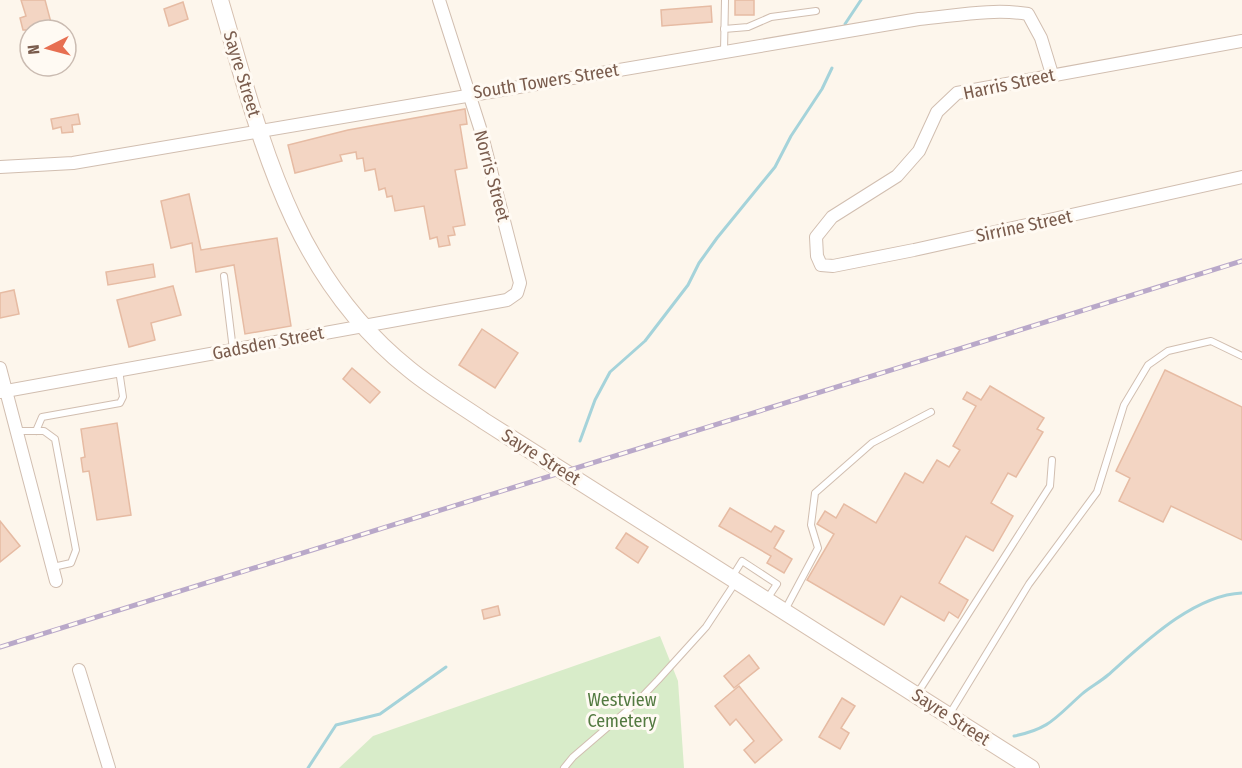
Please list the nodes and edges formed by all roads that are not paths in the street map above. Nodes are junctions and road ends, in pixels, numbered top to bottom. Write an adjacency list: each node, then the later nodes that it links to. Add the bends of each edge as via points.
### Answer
1 (220, 0): 10 (main road, Sayre Street)
2 (440, 0): 9 (street, Norris Street)
3 (725, 0): 5 (lane)
4 (816, 11): 5 (lane)
5 (724, 29): 7 (lane)
6 (1242, 41): 8 (street, Harris Street)
7 (724, 52): 8 (street, South Towers Street, via 919,19 1016,12 1028,14 1033,20); 9 (street, South Towers Street)
8 (1052, 74): 13 (street, Harris Street, via 957,93 946,101 919,151 897,176 832,217 816,237)
9 (469, 94): 10 (street, South Towers Street); 15 (street, Norris Street)
10 (260, 133): 11 (street, South Towers Street, via 73,163); 16 (main road, Sayre Street, via 282,198 300,235 322,272)
11 (0, 167)
12 (1242, 177): 13 (street, Sirrine Street, via 833,266 821,265)
13 (816, 251)
14 (224, 276): 17 (lane)
15 (520, 284): 16 (street, Gadsden Street, via 517,293 507,300)
16 (364, 326): 17 (street, Gadsden Street); 27 (main road, Sayre Street, via 409,369 484,421)
17 (233, 350): 20 (street, Gadsden Street)
18 (1242, 357): 32 (lane, via 1211,341 1168,351 1148,365 1124,405 1097,492 1029,584)
19 (0, 368): 21 (street)
20 (119, 370): 21 (street, Gadsden Street); 24 (lane, via 123,397 120,403 42,417)
21 (4, 391): 23 (street)
22 (932, 412): 29 (lane, via 872,443 815,493 811,525 818,548)
23 (18, 431): 24 (lane); 26 (street)
24 (36, 431): 26 (lane, via 55,439 76,550 71,563)
25 (1052, 460): 31 (lane, via 1050,486)
26 (53, 567): 28 (street)
27 (735, 579): 29 (main road, Sayre Street); 34 (lane, via 706,627 637,702)
28 (56, 581)
29 (784, 611): 31 (main road, Sayre Street)
30 (80, 669): 33 (street)
31 (917, 695): 32 (main road, Sayre Street)
32 (949, 716): 35 (main road, Sayre Street)
33 (109, 768)
34 (564, 768)
35 (1031, 768)

